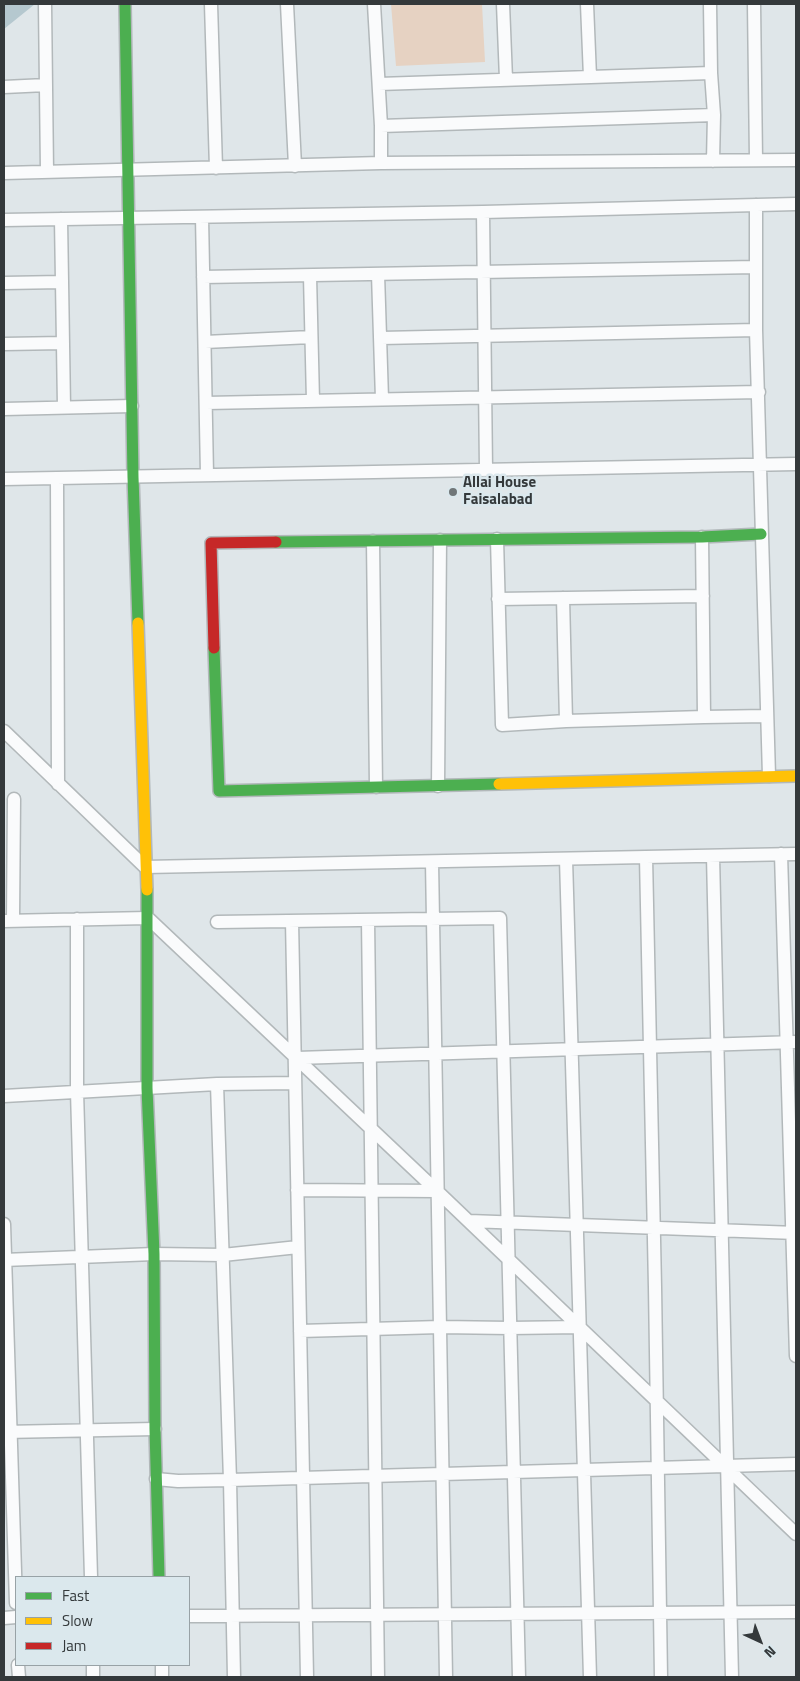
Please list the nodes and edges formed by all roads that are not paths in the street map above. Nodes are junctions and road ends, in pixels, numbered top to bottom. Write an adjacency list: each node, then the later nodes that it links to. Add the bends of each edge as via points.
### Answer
1 (45, 4): 14 (street)
2 (125, 4): 24 (street)
3 (211, 4): 23 (street)
4 (287, 4): 22 (street)
5 (374, 4): 13 (street)
6 (503, 4): 12 (street)
7 (587, 4): 11 (street)
8 (710, 4): 10 (street)
9 (754, 4): 18 (street)
10 (711, 73): 11 (street); 16 (street)
11 (590, 77): 12 (street)
12 (506, 79): 13 (street)
13 (379, 84): 17 (street)
14 (46, 85): 15 (street); 25 (street)
15 (4, 87)
16 (714, 115): 17 (street); 20 (street)
17 (381, 126): 21 (street)
18 (756, 160): 19 (street); 20 (street)
19 (796, 160)
20 (713, 161): 21 (street)
21 (381, 163): 22 (street)
22 (296, 166): 23 (street)
23 (216, 168): 24 (street)
24 (129, 170): 25 (street); 31 (street)
25 (47, 172): 26 (street)
26 (4, 173)
27 (796, 204): 28 (street)
28 (756, 205): 29 (street); 34 (street)
29 (483, 212): 30 (street); 35 (street)
30 (202, 217): 31 (street); 38 (street)
31 (130, 218): 32 (street); 53 (street)
32 (62, 219): 33 (street); 40 (street)
33 (4, 220)
34 (756, 267): 35 (street); 41 (street)
35 (484, 273): 36 (street); 43 (street)
36 (378, 274): 37 (street); 44 (street)
37 (310, 276): 38 (street); 42 (street)
38 (203, 277): 45 (street)
39 (4, 282): 40 (street)
40 (62, 282): 46 (street)
41 (756, 330): 43 (street); 48 (street)
42 (311, 337): 45 (street); 51 (street)
43 (485, 337): 44 (street); 49 (street)
44 (381, 338): 50 (street)
45 (205, 342): 52 (street)
46 (63, 343): 47 (street); 54 (street)
47 (4, 344)
48 (759, 392): 49 (street); 57 (street)
49 (485, 398): 50 (street); 58 (street)
50 (382, 399): 51 (street)
51 (313, 401): 52 (street)
52 (206, 403): 59 (street)
53 (132, 406): 54 (street); 60 (street)
54 (64, 408): 55 (street)
55 (4, 409)
56 (796, 464): 57 (street)
57 (760, 465): 58 (street); 63 (street)
58 (486, 470): 59 (street)
59 (207, 475): 60 (street)
60 (133, 477): 61 (street); 87 (street)
61 (57, 478): 62 (street); 77 (street)
62 (4, 479)
63 (761, 534): 64 (street); 71 (street)
64 (702, 536): 65 (street); 68 (street)
65 (497, 539): 66 (street); 69 (street)
66 (440, 540): 67 (street); 78 (street)
67 (373, 541): 79 (street); 79 (street, via 211,543 219,792)
68 (703, 596): 70 (street); 72 (street)
69 (498, 598): 70 (street); 73 (street, via 502,725)
70 (563, 598): 73 (street)
71 (767, 716): 72 (street); 75 (street)
72 (704, 718): 73 (street)
73 (566, 721)
74 (4, 732): 77 (street)
75 (769, 776): 76 (street); 78 (street)
76 (796, 776)
77 (58, 784): 87 (street)
78 (438, 786): 79 (street)
79 (376, 787)
80 (14, 799): 92 (street)
81 (781, 854): 82 (street); 83 (street); 95 (street)
82 (796, 854)
83 (713, 856): 84 (street); 96 (street)
84 (646, 857): 85 (street); 97 (street)
85 (566, 859): 86 (street); 98 (street)
86 (432, 862): 87 (street); 90 (street)
87 (146, 867): 88 (street)
88 (148, 918): 89 (street); 102 (street); 105 (street)
89 (77, 919): 92 (street); 106 (street)
90 (433, 919): 91 (street); 99 (street, via 500,918); 100 (street)
91 (368, 920): 93 (street); 101 (street)
92 (8, 921)
93 (292, 921): 94 (street); 102 (street)
94 (217, 922)
95 (792, 1042): 96 (street); 118 (street)
96 (718, 1044): 97 (street); 117 (street)
97 (650, 1046): 98 (street); 116 (street)
98 (572, 1049): 99 (street); 115 (street)
99 (503, 1051): 100 (street); 113 (street)
100 (435, 1054): 101 (street); 111 (street)
101 (370, 1056): 102 (street); 108 (street)
102 (296, 1057): 103 (street); 108 (street)
103 (295, 1083): 104 (street); 109 (street)
104 (217, 1084): 105 (street); 121 (street)
105 (147, 1088): 106 (street); 120 (street)
106 (77, 1091): 107 (street); 122 (street)
107 (4, 1096)
108 (371, 1128): 110 (street); 111 (street)
109 (297, 1190): 110 (street); 119 (street)
110 (372, 1190): 111 (street); 128 (street)
111 (438, 1191): 112 (street); 125 (street)
112 (469, 1221): 113 (street); 123 (street)
113 (508, 1223): 115 (street); 123 (street)
114 (4, 1224): 124 (street)
115 (577, 1225): 116 (street); 126 (street)
116 (654, 1228): 117 (street); 131 (street)
117 (722, 1230): 118 (street); 136 (street)
118 (794, 1233): 130 (street)
119 (298, 1247): 121 (street); 129 (street)
120 (154, 1254): 121 (street); 122 (street); 132 (street)
121 (223, 1255): 144 (street)
122 (82, 1258): 124 (street); 134 (street)
123 (509, 1259): 126 (street); 127 (street)
124 (4, 1260): 133 (street)
125 (440, 1327): 127 (street); 128 (street); 140 (street)
126 (580, 1327): 127 (street); 131 (street); 138 (street)
127 (510, 1328): 139 (street)
128 (374, 1329): 129 (street); 141 (street)
129 (300, 1331): 142 (street)
130 (796, 1356)
131 (657, 1401): 136 (street); 137 (street)
132 (155, 1429): 134 (street); 143 (street)
133 (7, 1432): 134 (street); 148 (street)
134 (87, 1432): 146 (street)
135 (796, 1464): 136 (street)
136 (727, 1467): 137 (street); 145 (street); 149 (street)
137 (658, 1468): 138 (street); 152 (street)
138 (584, 1470): 139 (street); 151 (street)
139 (514, 1472): 140 (street); 154 (street)
140 (442, 1474): 141 (street); 153 (street)
141 (376, 1476): 142 (street); 157 (street)
142 (303, 1478): 144 (street); 156 (street)
143 (156, 1479): 144 (street); 147 (street)
144 (230, 1480): 155 (street)
145 (796, 1534)
146 (91, 1576)
147 (159, 1576)
148 (15, 1584)
149 (730, 1612): 150 (street); 152 (street); 166 (street)
150 (796, 1612)
151 (588, 1613): 152 (street); 154 (street); 164 (street)
152 (660, 1613): 165 (street)
153 (445, 1614): 154 (street); 157 (street); 162 (street)
154 (518, 1614): 163 (street)
155 (233, 1615): 156 (street); 158 (street); 159 (street)
156 (306, 1615): 157 (street); 160 (street)
157 (378, 1615): 161 (street)
158 (190, 1616)
159 (234, 1677)
160 (307, 1677)
161 (378, 1677)
162 (446, 1677)
163 (519, 1677)
164 (590, 1677)
165 (661, 1677)
166 (732, 1677)

